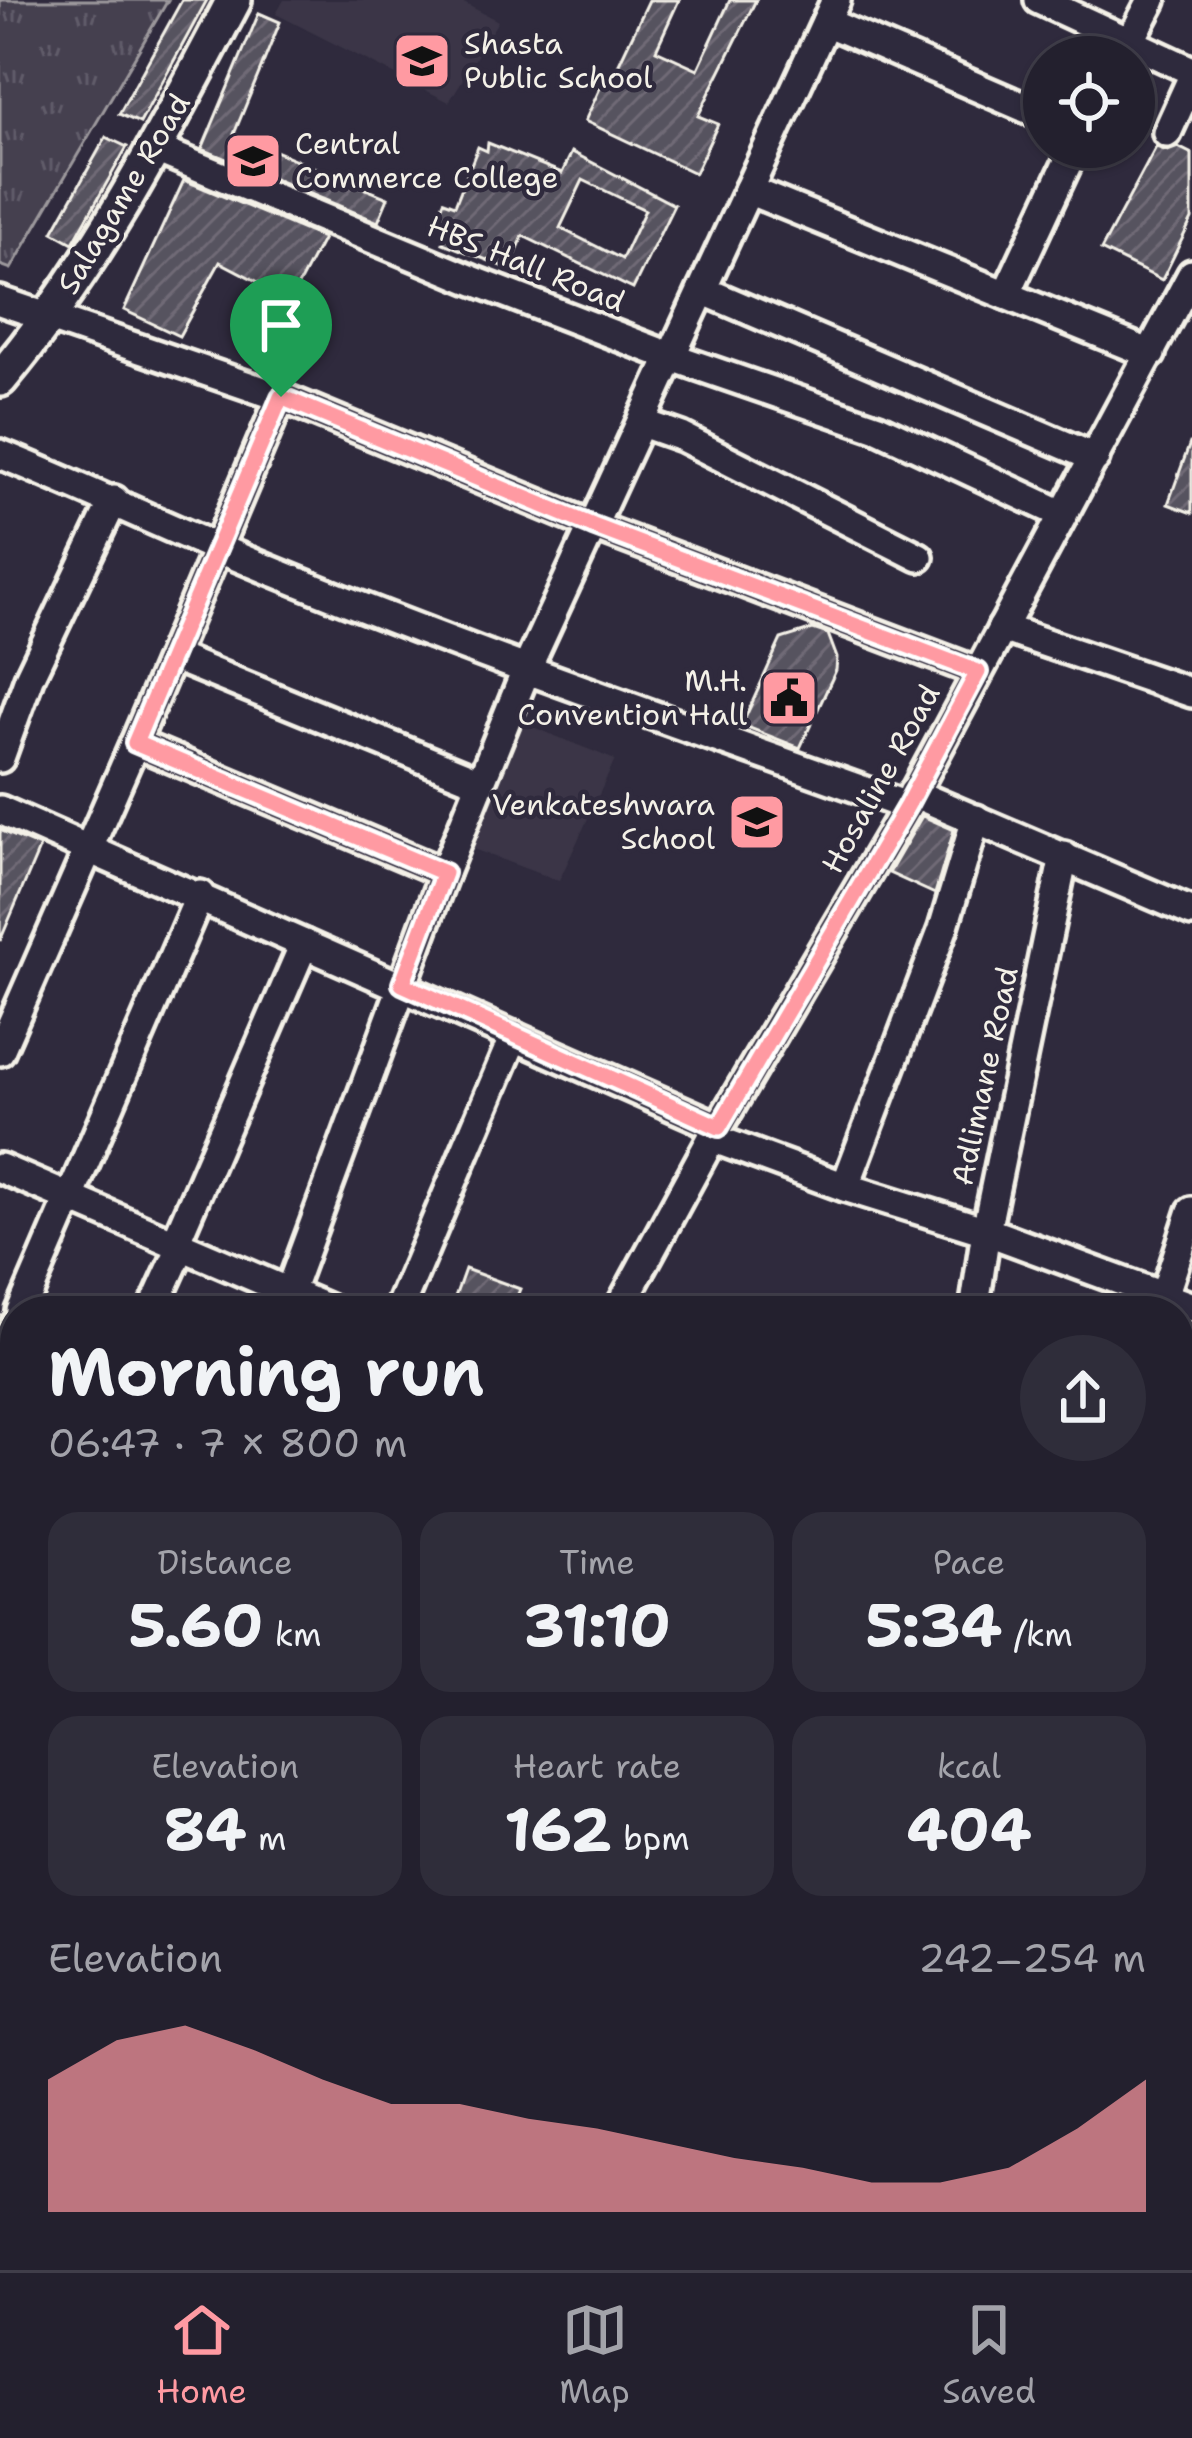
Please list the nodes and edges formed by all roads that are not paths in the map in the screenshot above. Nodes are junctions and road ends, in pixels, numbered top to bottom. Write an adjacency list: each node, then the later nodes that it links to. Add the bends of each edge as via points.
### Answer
1 (234, 0): 11 (main road, Salagame Road)
2 (1040, 0): 5 (street)
3 (1152, 0): 6 (street)
4 (832, 6): 9 (street); 13 (street)
5 (1102, 36)
6 (1133, 36)
7 (1155, 61): 8 (street)
8 (1192, 75): 10 (street)
9 (1023, 105)
10 (1167, 133)
11 (156, 149): 18 (main road, Salagame Road); 20 (street, HBS Hall Road)
12 (1065, 168): 16 (street)
13 (748, 190): 15 (street); 16 (street)
14 (1192, 274): 19 (street, Hosaline Road)
15 (703, 290): 20 (street); 25 (street)
16 (1006, 295): 19 (street)
17 (0, 301): 18 (street)
18 (47, 320): 21 (main road, Salagame Road); 22 (street)
19 (1150, 354): 25 (street, Hosaline Road)
20 (672, 357): 23 (street); 27 (street, HBS Hall Road, via 878,428)
21 (0, 379)
22 (281, 397): 28 (street); 29 (street)
23 (642, 423): 28 (street); 30 (street)
24 (0, 454): 26 (street)
25 (1095, 458): 27 (street, Hosaline Road)
26 (114, 500): 29 (street); 37 (street)
27 (1062, 514): 31 (street, Hosaline Road)
28 (593, 526): 33 (street); 34 (street)
29 (216, 548): 32 (street); 33 (street)
30 (919, 557)
31 (1002, 628): 34 (street, Hosaline Road); 35 (street)
32 (172, 656): 36 (street); 38 (street)
33 (527, 668): 38 (street); 39 (street)
34 (978, 672): 39 (street, Hosaline Road)
35 (1192, 693)
36 (135, 743): 42 (street); 44 (street)
37 (0, 758)
38 (480, 782): 44 (street)
39 (910, 800): 41 (street); 51 (street, Hosaline Road)
40 (0, 810): 42 (street)
41 (976, 819): 43 (street); 53 (street)
42 (90, 850): 45 (street); 50 (street)
43 (1064, 856): 46 (street); 56 (street, Adlimane Road)
44 (444, 873): 48 (street)
45 (200, 895): 47 (street); 54 (street)
46 (1192, 912)
47 (304, 944): 48 (street); 57 (street)
48 (402, 984): 49 (street); 61 (street)
49 (514, 1036): 51 (street); 62 (street)
50 (0, 1051)
51 (716, 1133): 53 (street); 63 (street, Hosaline Road)
52 (0, 1168): 54 (street)
53 (845, 1187): 56 (street)
54 (70, 1198): 57 (street); 58 (street)
55 (1192, 1211): 66 (street)
56 (986, 1232): 64 (street, Adlimane Road); 65 (street)
57 (178, 1244): 59 (street); 60 (street)
58 (28, 1296)
59 (158, 1296)
60 (276, 1296)
61 (289, 1296)
62 (404, 1296)
63 (626, 1296)
64 (976, 1296)
65 (1142, 1296)
66 (1164, 1296)

